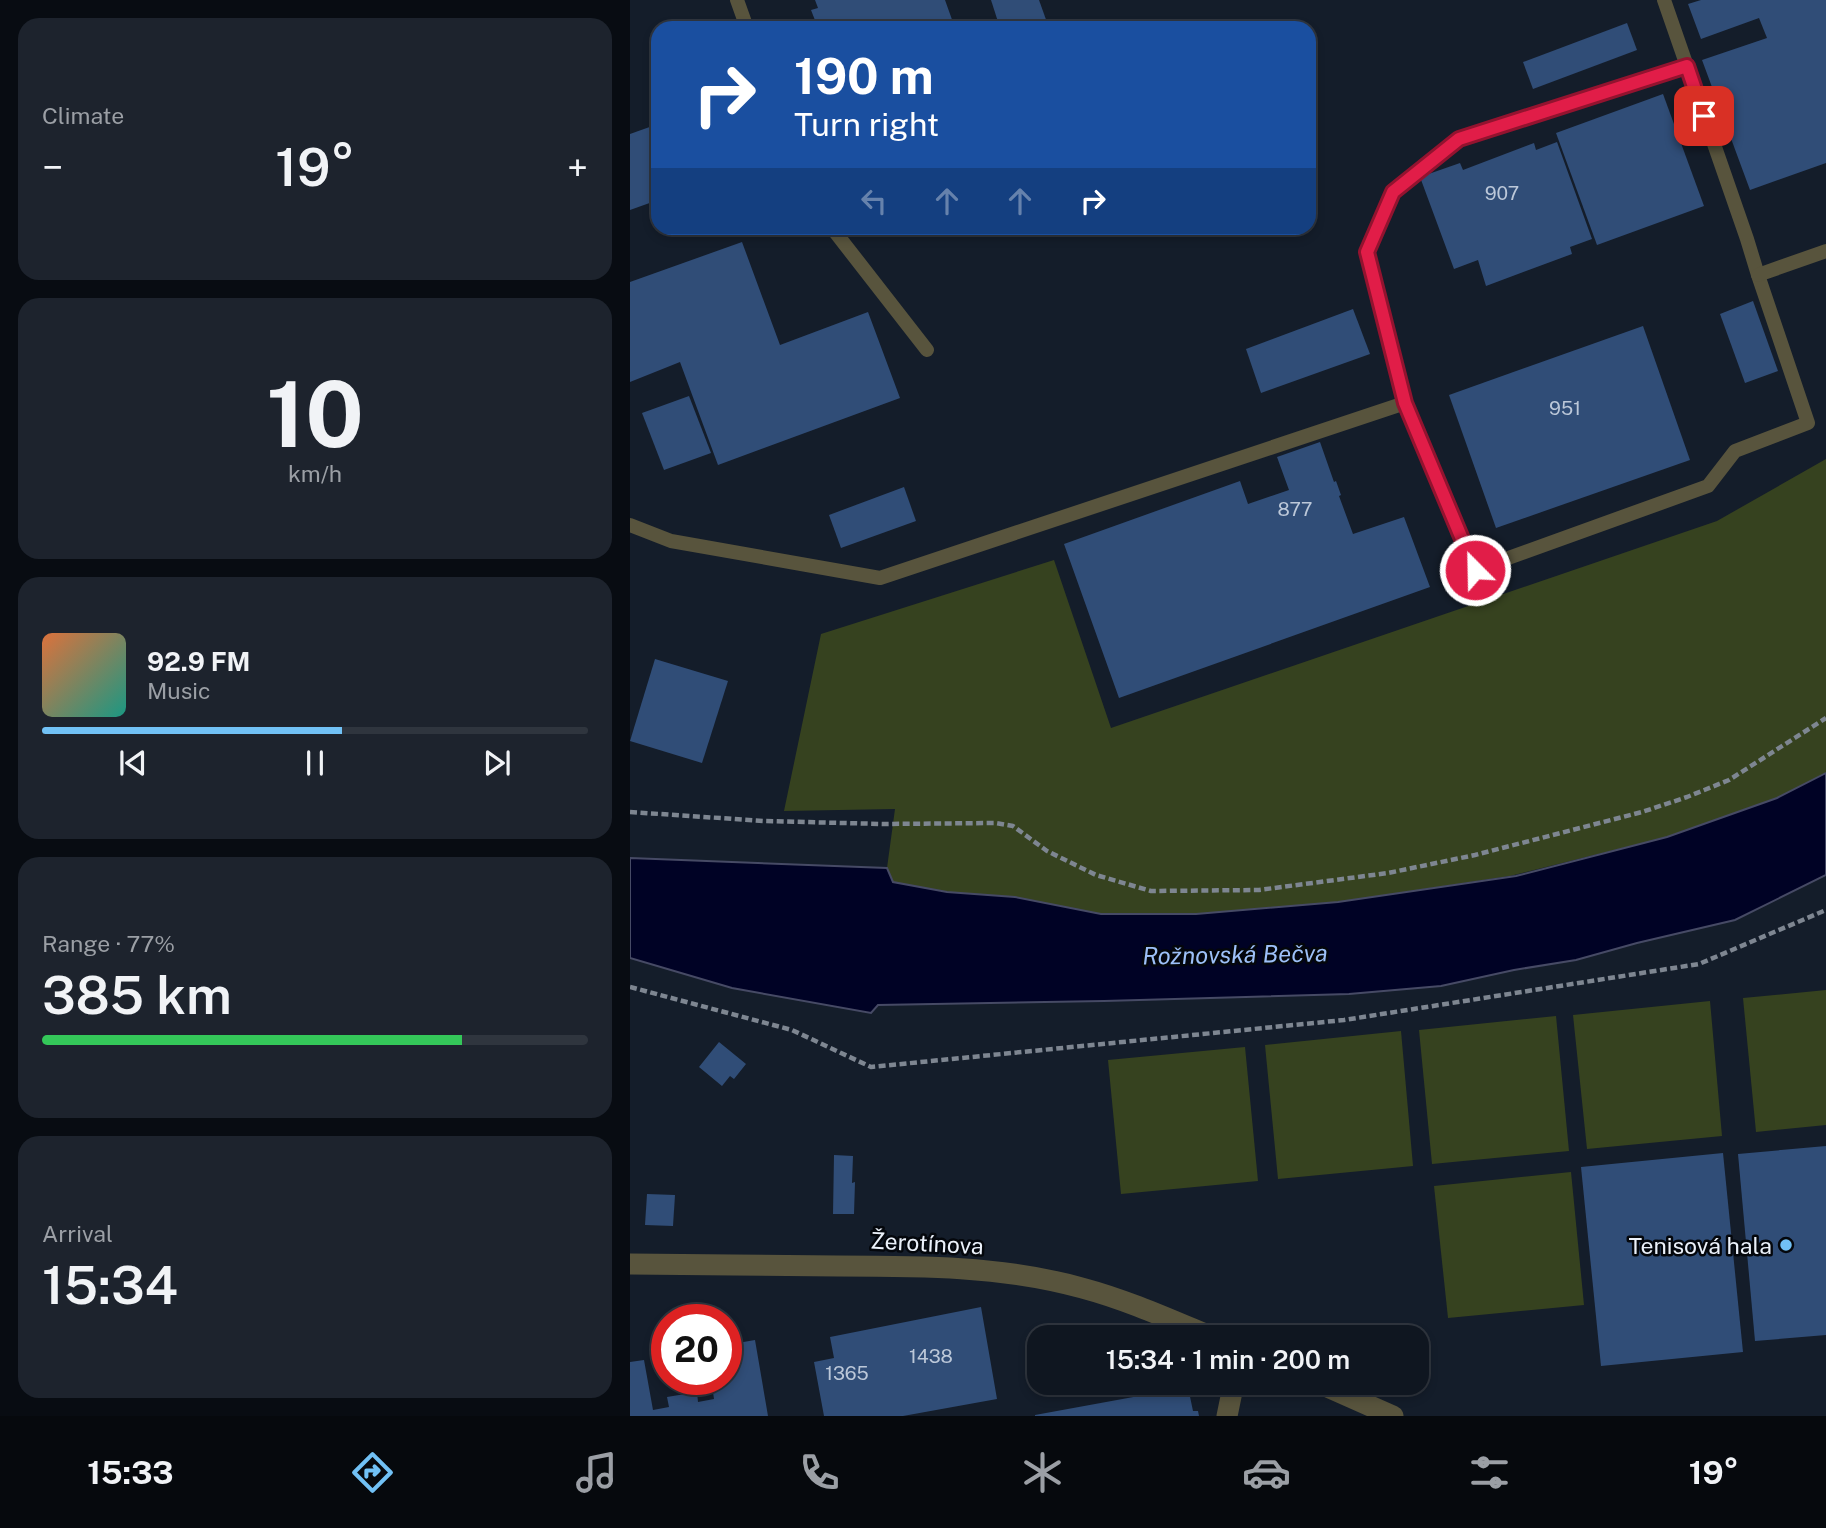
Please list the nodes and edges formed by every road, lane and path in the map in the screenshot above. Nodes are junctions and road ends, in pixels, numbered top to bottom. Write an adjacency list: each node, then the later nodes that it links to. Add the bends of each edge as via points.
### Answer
1 (737, 0): 3 (lane)
2 (1664, 0): 4 (lane)
3 (744, 21)
4 (1687, 66): 7 (lane); 9 (lane, via 1459,139 1393,192 1367,252)
5 (837, 235): 8 (lane)
6 (1826, 251): 7 (lane)
7 (1758, 275): 9 (lane, via 1808,423 1735,451 1707,486 1475,570)
8 (927, 350)
9 (1405, 403): 10 (lane, via 880,579 671,541)
10 (630, 526)
11 (1826, 718): 12 (path, via 1729,780 1642,812 1388,873 1259,890 1150,891 1096,875 1047,851 1013,827 996,822 764,821)
12 (630, 812)
13 (1826, 909): 14 (path, via 1699,964 1345,1020 871,1067 792,1030)
14 (630, 987)
15 (630, 1264): 16 (street, Žerotínova, via 962,1269 1081,1288)
16 (1185, 1325)
17 (1231, 1395): 19 (street)
18 (1345, 1395): 20 (street)
19 (1227, 1416)
20 (1393, 1416)

